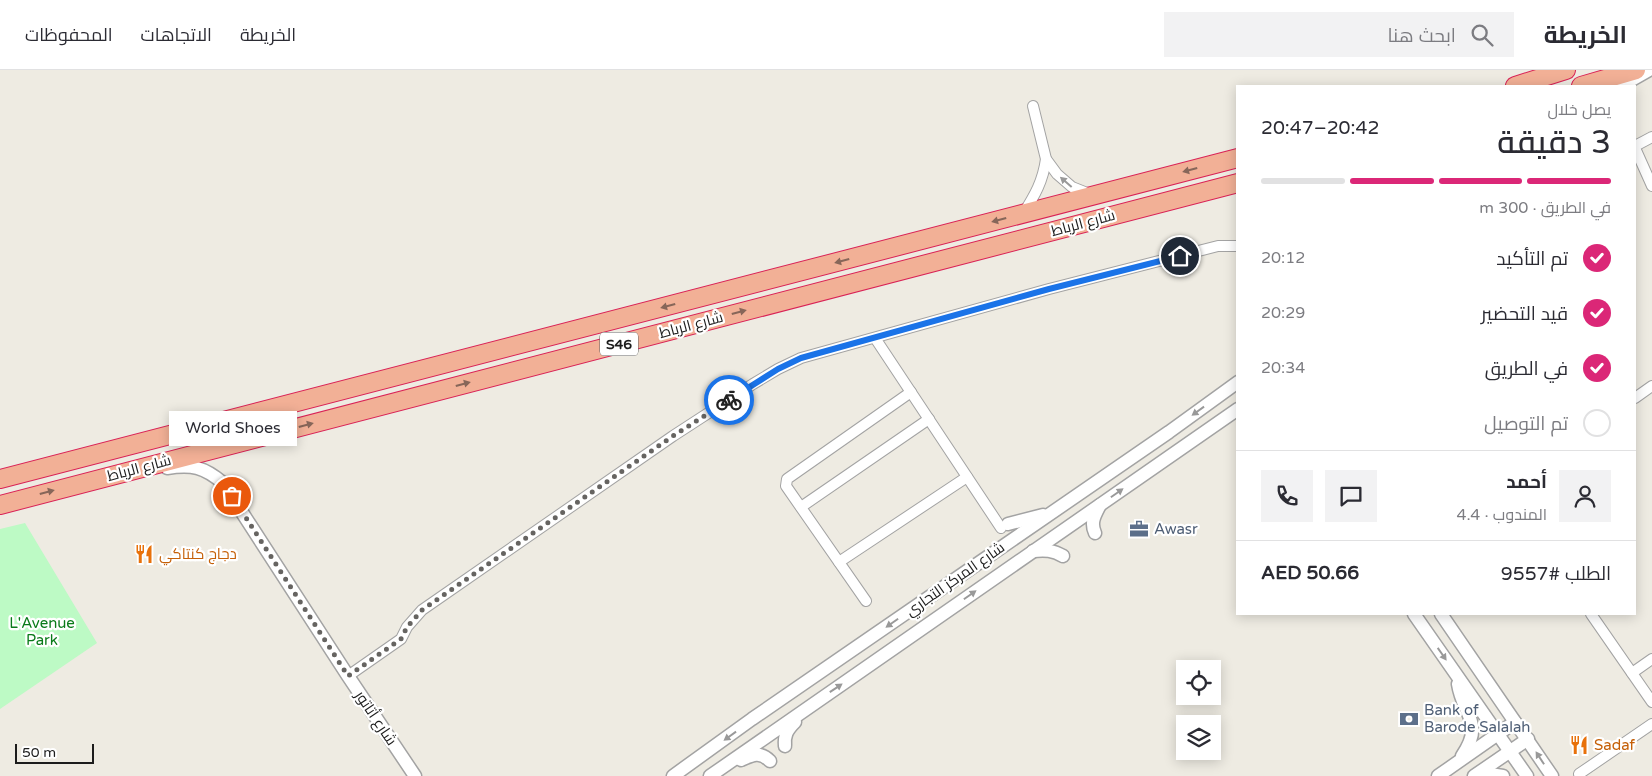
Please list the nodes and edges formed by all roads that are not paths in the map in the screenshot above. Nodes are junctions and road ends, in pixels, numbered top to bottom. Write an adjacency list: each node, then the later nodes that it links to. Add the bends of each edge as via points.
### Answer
1 (1566, 70): 4 (highway)
2 (1636, 70): 5 (highway)
3 (1649, 70): 6 (street)
4 (1518, 85)
5 (1584, 85)
6 (1622, 85)
7 (1033, 106): 11 (street)
8 (1652, 137): 9 (street)
9 (1636, 146)
10 (1636, 149): 14 (street)
11 (1046, 158): 15 (street, one-way to 11, via 1072,187); 16 (street, via 1037,193)
12 (1236, 159): 15 (highway, شارع الرباط / S46, one-way to 15)
13 (1236, 184): 28 (highway, شارع الرباط / S46, one-way to 13)
14 (1652, 186)
15 (1093, 196): 16 (highway, شارع الرباط / S46)
16 (1023, 214): 25 (highway, شارع الرباط / S46, one-way to 25)
17 (1236, 246): 18 (street, via 1218,246 1049,289)
18 (875, 338): 21 (street); 45 (street, via 801,358 745,389 422,610 401,639)
19 (1236, 383): 33 (street, شارع المركز التجاري, one-way to 33)
20 (1652, 386): 22 (street)
21 (911, 392): 24 (street); 32 (street, via 787,479 786,486)
22 (1636, 397)
23 (1232, 417): 31 (street, شارع المركز التجاري, one-way to 23)
24 (928, 419): 27 (street); 32 (street)
25 (97, 454): 26 (highway, via 47,456); 29 (highway, شارع الرباط / S46)
26 (0, 467)
27 (967, 477): 34 (street); 38 (street)
28 (100, 478): 30 (highway, شارع الرباط / S46, one-way to 28); 45 (street, شارع أتاتور, via 182,466 212,474 223,483)
29 (0, 479)
30 (0, 505)
31 (1100, 505): 35 (street, via 1092,521); 36 (street, شارع المركز التجاري)
32 (801, 507): 38 (street)
33 (1052, 512): 34 (street); 60 (street, شارع المركز التجاري, one-way to 60, via 750,715)
34 (1004, 526)
35 (1095, 533)
36 (1033, 551): 37 (street, via 1056,551); 48 (street, شارع المركز التجاري, one-way to 36)
37 (1063, 556)
38 (839, 562): 39 (street)
39 (866, 601)
40 (1415, 615): 46 (street, one-way to 46)
41 (1442, 615): 49 (street)
42 (1593, 615): 44 (street)
43 (1652, 660): 44 (street)
44 (1632, 673): 47 (street)
45 (348, 676): 59 (street, شارع أتاتور)
46 (1458, 676): 51 (street); 56 (street, via 1459,690 1473,731 1469,746)
47 (1652, 702)
48 (810, 706): 53 (street, via 786,732); 57 (street, شارع المركز التجاري)
49 (1516, 722): 51 (street); 52 (street)
50 (1652, 724): 58 (street)
51 (1497, 735): 54 (street); 56 (street)
52 (1528, 740): 54 (street); 66 (street, one-way to 52)
53 (785, 746)
54 (1510, 752): 62 (street); 65 (street)
55 (770, 760): 57 (street, via 759,754)
56 (1458, 762): 61 (street)
57 (713, 774)
58 (1579, 774)
59 (415, 776)
60 (672, 776)
61 (1438, 776)
62 (1474, 776)
63 (1481, 776): 64 (street)
64 (1503, 776)
65 (1527, 776)
66 (1552, 776)

